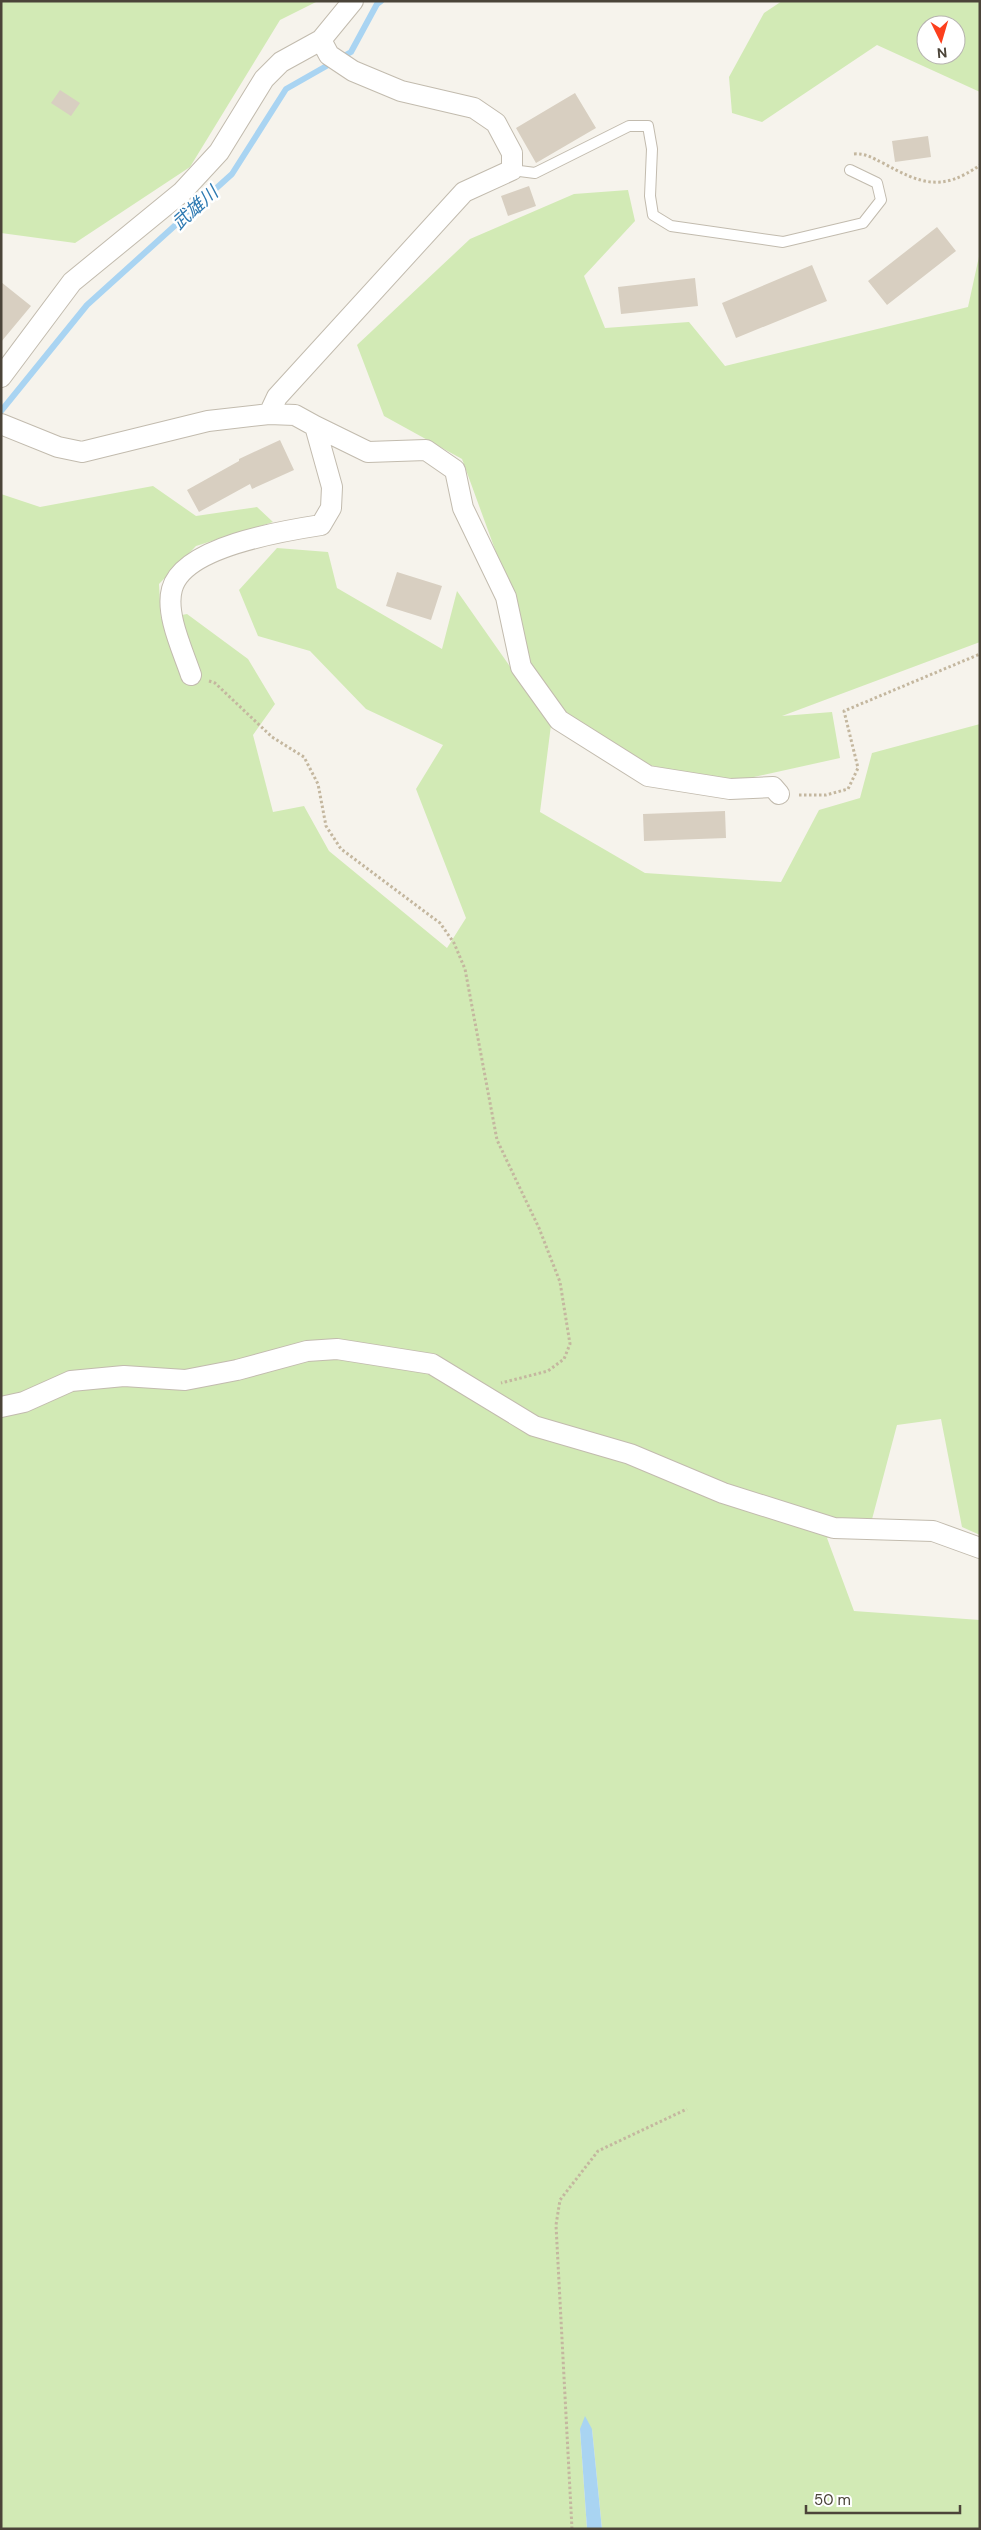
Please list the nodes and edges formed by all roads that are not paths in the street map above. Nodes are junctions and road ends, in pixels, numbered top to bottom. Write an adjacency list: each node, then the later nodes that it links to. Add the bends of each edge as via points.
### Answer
1 (353, 1): 2 (street)
2 (325, 48): 3 (street, via 353,71 401,91 474,108 496,122 512,153); 5 (street, via 281,62 264,79 219,152 182,192 72,282)
3 (512, 170): 4 (lane, via 535,173 629,126 648,126 652,148 650,196 653,215 671,226 783,242 863,223 881,200 878,183); 6 (street, via 464,192 277,397)
4 (850, 170)
5 (1, 377)
6 (269, 414): 7 (street, via 208,421 82,452 58,447); 8 (street, via 295,415)
7 (4, 425)
8 (315, 426): 9 (street, via 332,487 331,508 321,525 217,549 192,562 176,579 171,591 173,624); 10 (street, via 368,452 426,450 455,470 463,508 506,597 521,667 559,720 648,776 730,788 774,787)
9 (191, 675)
10 (779, 794)
11 (1, 1407): 12 (street, via 24,1402 71,1381 124,1376 186,1380 307,1351 337,1349 432,1364 534,1426 630,1454 723,1493 834,1528 933,1530)
12 (980, 1548)

